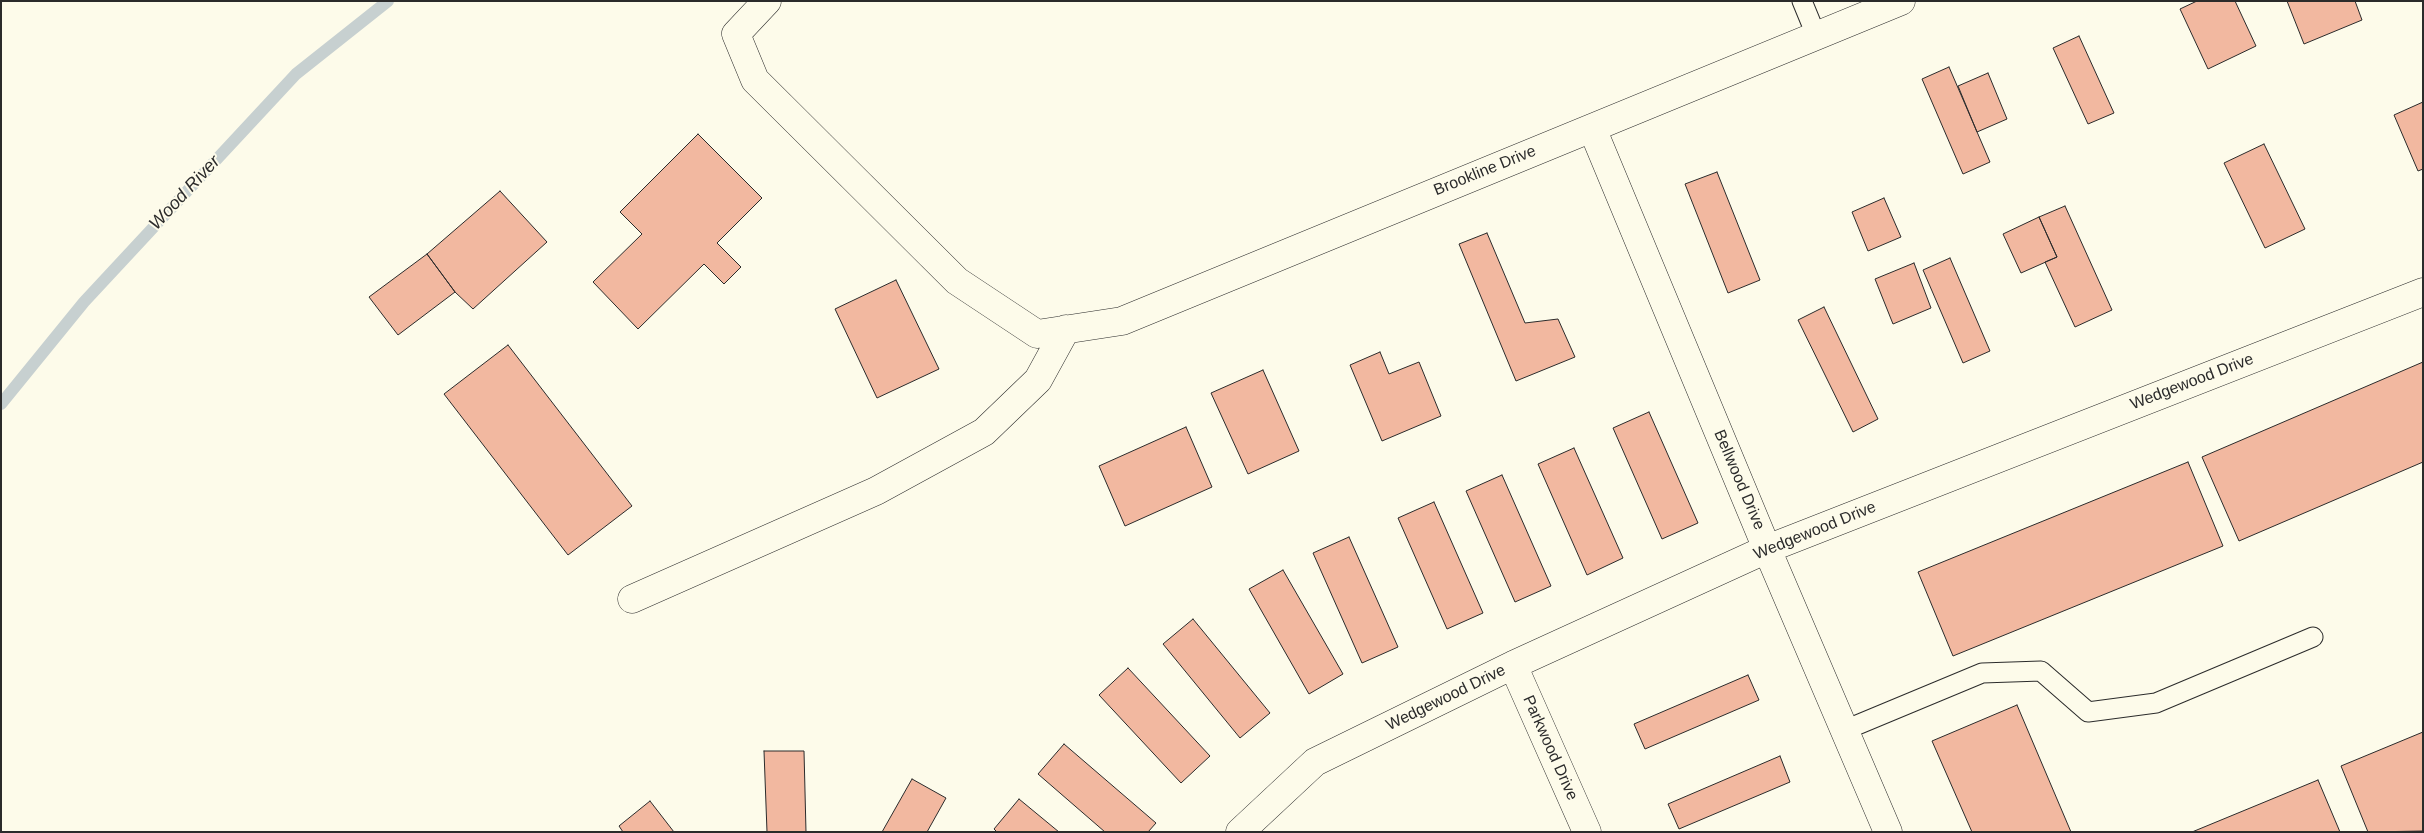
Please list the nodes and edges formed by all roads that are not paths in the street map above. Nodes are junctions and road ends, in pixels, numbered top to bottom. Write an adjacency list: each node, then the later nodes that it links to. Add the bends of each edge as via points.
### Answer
1 (767, 1): 7 (street, Brookline Drive, via 736,34 755,80 957,281 1037,334)
2 (1802, 1): 4 (lane)
3 (1901, 1): 4 (street, Brookline Drive)
4 (1816, 35): 5 (street, Brookline Drive)
5 (1592, 128): 7 (street, Brookline Drive, via 1122,321); 8 (street, Bellwood Drive)
6 (2423, 292): 8 (street, Wedgewood Drive)
7 (1066, 329): 9 (street, via 1038,380 984,432 876,491)
8 (1767, 549): 11 (street, Wedgewood Drive); 12 (street, Bellwood Drive)
9 (632, 599)
10 (2313, 637): 12 (lane, via 2156,702 2088,712 2041,671 1982,673)
11 (1513, 665): 13 (street, Wedgewood Drive, via 1316,762); 14 (street, Parkwood Drive)
12 (1844, 730): 15 (street, Bellwood Drive)
13 (1240, 832)
14 (1587, 832)
15 (1888, 832)

